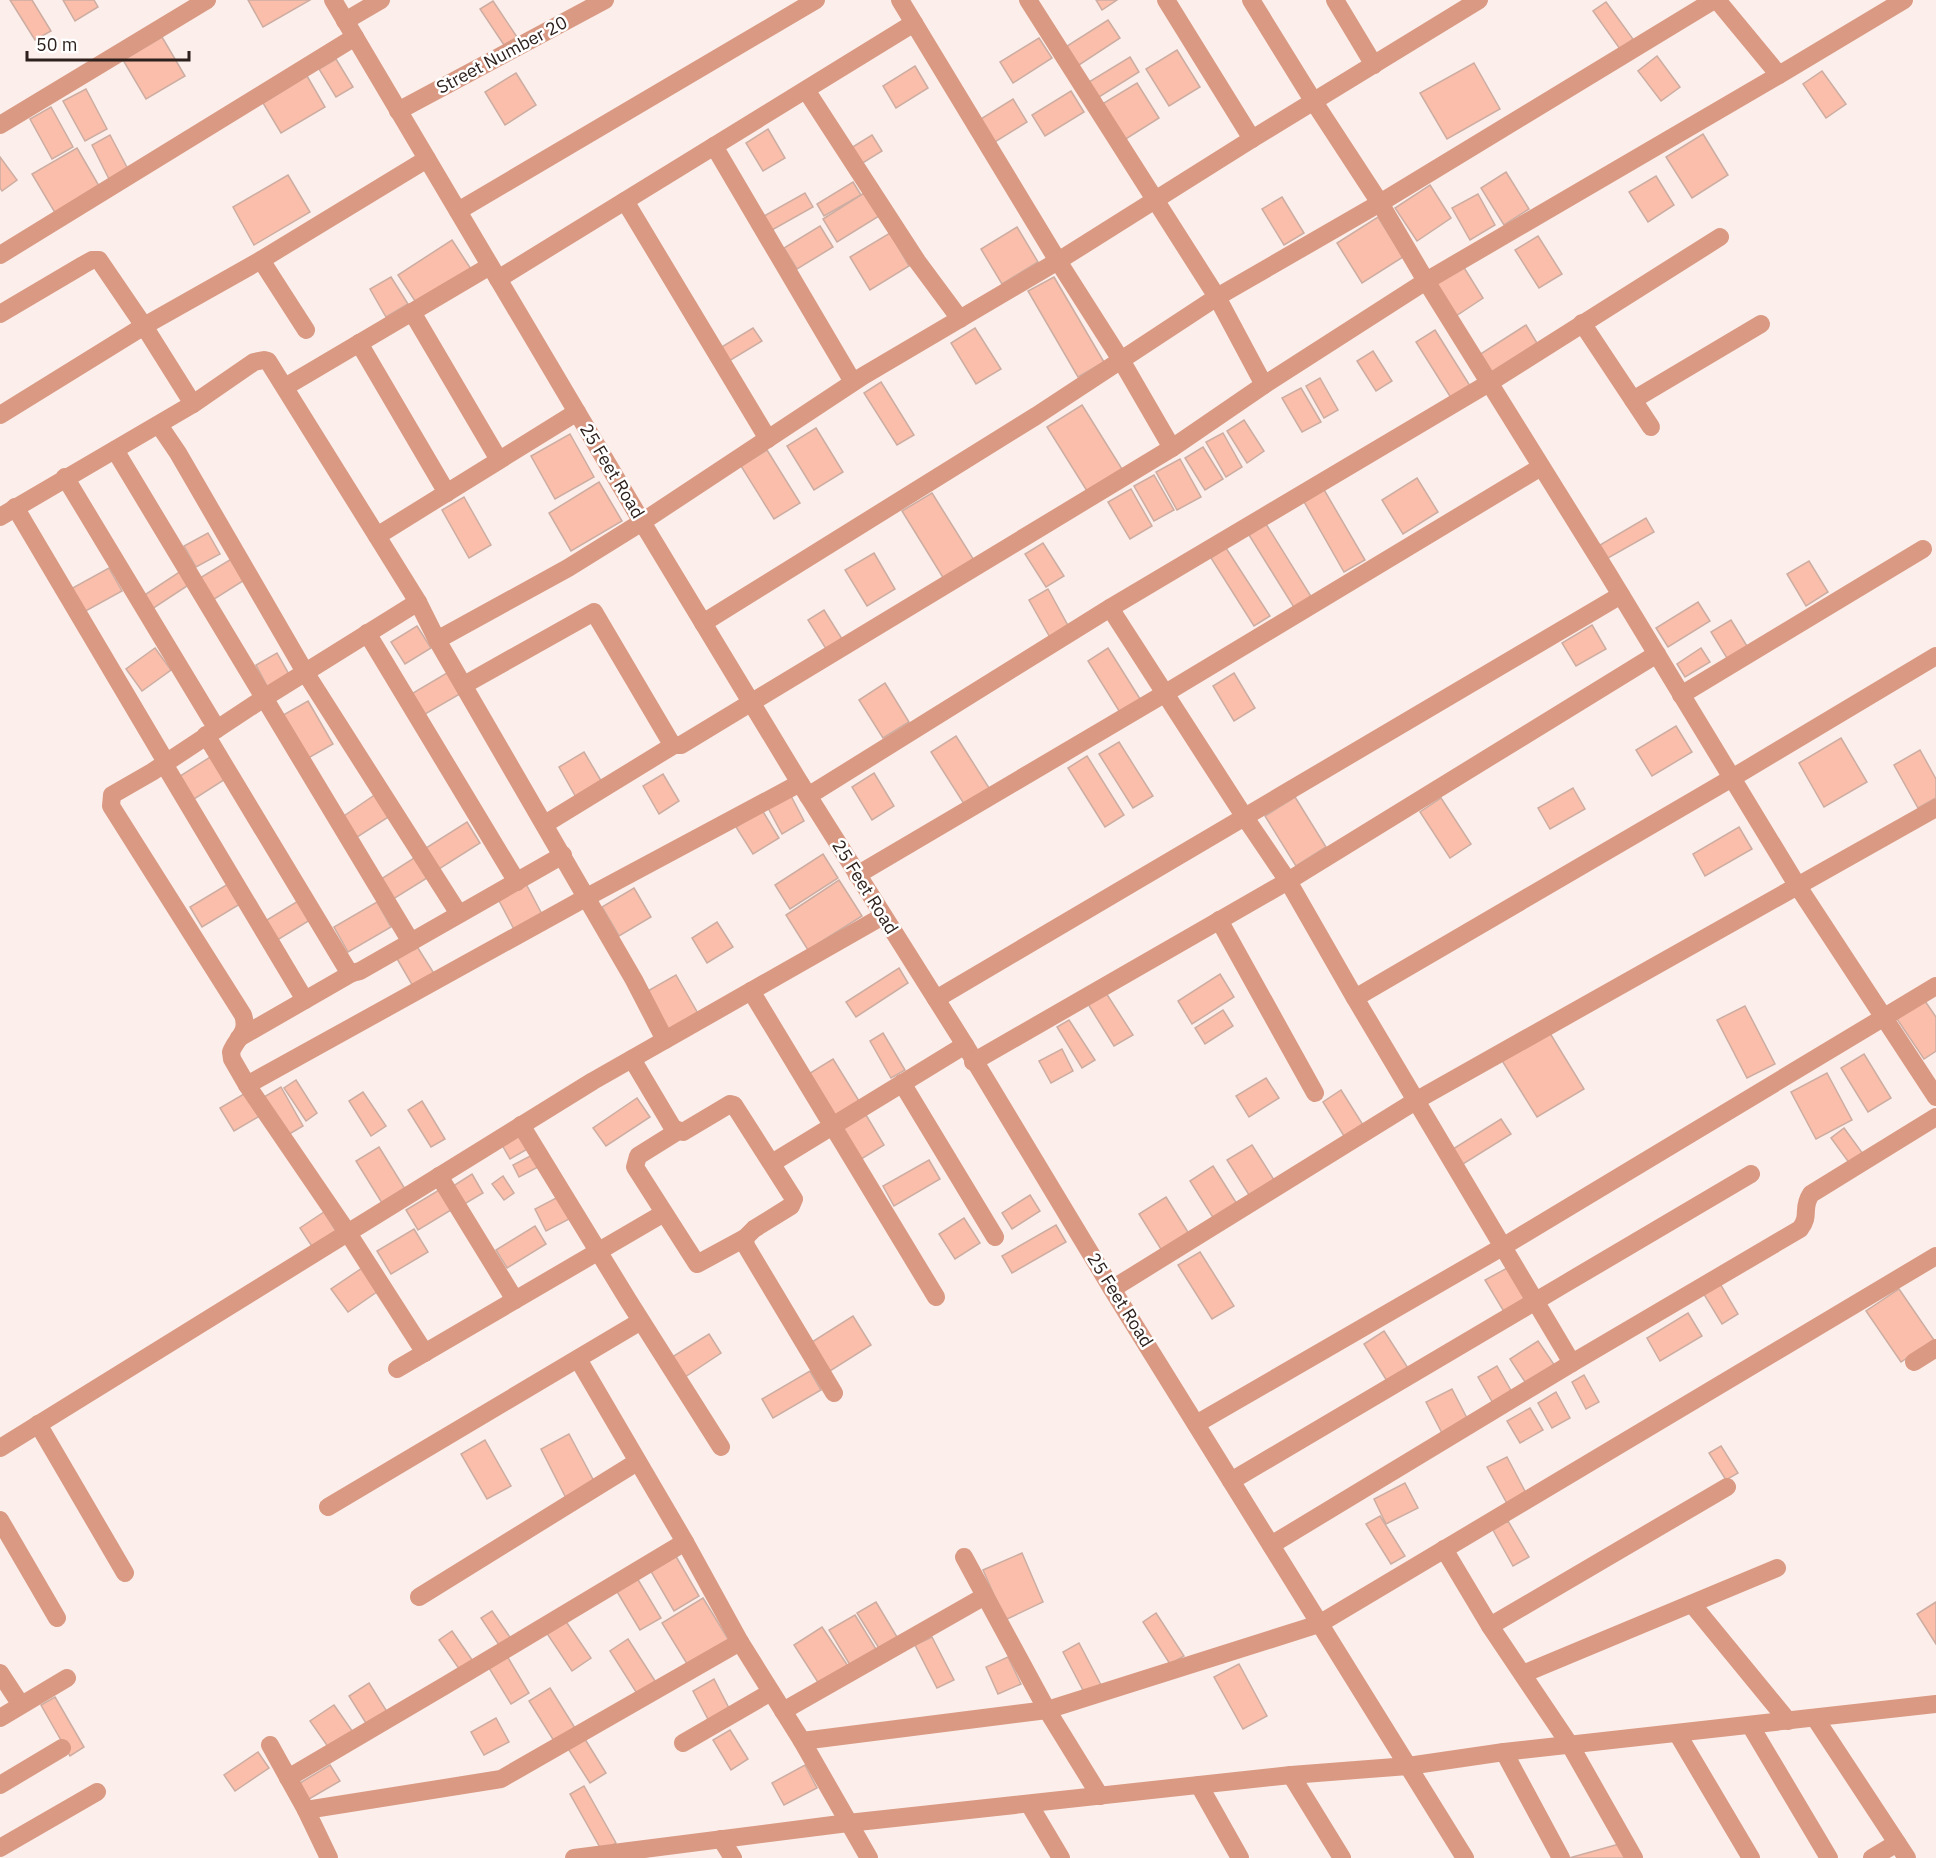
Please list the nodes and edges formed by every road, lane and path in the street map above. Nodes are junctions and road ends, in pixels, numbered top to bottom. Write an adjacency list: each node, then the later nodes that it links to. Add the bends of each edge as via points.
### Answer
1 (207, 0): 21 (street)
2 (333, 0): 15 (street, 25 Feet Road)
3 (381, 0): 15 (street)
4 (605, 0): 20 (street, Street Number 20)
5 (816, 0): 28 (street)
6 (1028, 0): 25 (street)
7 (1166, 0): 22 (street)
8 (1251, 0): 19 (street)
9 (1335, 0): 16 (street)
10 (1479, 0): 16 (street)
11 (1715, 0): 17 (street); 27 (street)
12 (1905, 0): 17 (street)
13 (902, 1): 14 (street)
14 (914, 23): 18 (street); 32 (street)
15 (350, 29): 20 (street, 25 Feet Road); 30 (street)
16 (1374, 65): 19 (street)
17 (1779, 75): 34 (street)
18 (806, 90): 23 (street); 38 (street, via 917,261)
19 (1314, 102): 22 (street); 27 (street)
20 (398, 111): 24 (street, 25 Feet Road)
21 (0, 125)
22 (1252, 140): 25 (street)
23 (714, 146): 26 (street); 45 (street)
24 (427, 159): 28 (street, 25 Feet Road); 31 (street)
25 (1156, 200): 32 (street); 35 (street)
26 (624, 201): 33 (street); 55 (street)
27 (1380, 203): 34 (street); 35 (street)
28 (458, 211): 33 (street, 25 Feet Road)
29 (1720, 237): 39 (street)
30 (0, 255)
31 (261, 260): 41 (street); 42 (street)
32 (1059, 261): 38 (street); 44 (street)
33 (494, 272): 36 (street); 51 (street, 25 Feet Road)
34 (1426, 281): 46 (street); 47 (street)
35 (1217, 297): 44 (street); 47 (street)
36 (412, 312): 43 (street); 58 (street)
37 (0, 314): 41 (street, via 83,265 99,260)
38 (960, 319): 45 (street)
39 (1582, 323): 46 (street); 49 (street)
40 (1761, 324): 49 (street)
41 (144, 326): 50 (street); 52 (street)
42 (306, 330)
43 (359, 343): 48 (street); 61 (street)
44 (1121, 360): 56 (street); 69 (street)
45 (854, 382): 55 (street)
46 (1489, 383): 59 (street); 68 (street)
47 (1264, 385): 56 (street)
48 (285, 387): 50 (street, via 264,360); 64 (street)
49 (1633, 400): 54 (street)
50 (193, 404): 53 (street)
51 (577, 412): 58 (street); 63 (street, 25 Feet Road)
52 (0, 416)
53 (159, 425): 57 (street); 74 (street)
54 (1651, 427)
55 (768, 439): 63 (street)
56 (1172, 448): 79 (street)
57 (115, 450): 60 (street); 78 (street)
58 (499, 460): 61 (street)
59 (1541, 467): 66 (street); 76 (street)
60 (65, 477): 62 (street); 80 (street)
61 (447, 493): 64 (street)
62 (8, 512): 82 (street)
63 (642, 522): 69 (street, 25 Feet Road); 71 (street)
64 (377, 536): 67 (street)
65 (1923, 549): 77 (street)
66 (1621, 595): 72 (street); 86 (street)
67 (418, 602): 70 (street); 71 (street)
68 (1110, 608): 76 (street); 84 (street)
69 (703, 623): 79 (street, 25 Feet Road)
70 (367, 633): 74 (street); 91 (street)
71 (437, 640): 75 (street)
72 (1657, 654): 77 (street); 90 (street)
73 (1936, 656): 83 (street)
74 (305, 672): 78 (street); 94 (street)
75 (464, 685): 81 (street, via 594,612); 87 (street)
76 (1164, 694): 86 (street); 89 (street)
77 (1681, 695): 83 (street)
78 (264, 698): 80 (street); 97 (street)
79 (752, 703): 81 (street, via 681,745); 84 (street, 25 Feet Road)
80 (211, 732): 82 (street); 98 (street)
81 (674, 745): 87 (street)
82 (165, 763): 103 (street); 105 (street, via 112,795 111,806 243,1015 246,1023)
83 (1732, 778): 92 (street); 101 (street)
84 (804, 789): 89 (street, 25 Feet Road); 93 (street)
85 (1936, 808): 92 (street)
86 (1244, 816): 90 (street); 102 (street)
87 (545, 824): 88 (street)
88 (563, 855): 91 (street); 93 (street)
89 (857, 875): 95 (street, 25 Feet Road)
90 (1288, 881): 96 (street); 101 (street)
91 (517, 882): 94 (street)
92 (1797, 885): 104 (street); 114 (street)
93 (587, 897): 106 (street); 111 (street)
94 (459, 914): 97 (street)
95 (883, 916): 100 (street); 102 (street, 25 Feet Road)
96 (1219, 920): 109 (street); 112 (street)
97 (411, 942): 98 (street)
98 (352, 973): 103 (street)
99 (1936, 986): 104 (street)
100 (751, 991): 106 (street); 117 (street)
101 (1355, 998): 114 (street)
102 (936, 999): 107 (street, 25 Feet Road)
103 (305, 1000): 105 (street)
104 (1885, 1017): 113 (street); 126 (street)
105 (239, 1038): 111 (street, via 231,1052 232,1059)
106 (665, 1040): 108 (street)
107 (964, 1045): 109 (street, 25 Feet Road); 110 (street)
108 (632, 1059): 116 (street); 118 (street)
109 (973, 1062): 129 (street, 25 Feet Road)
110 (902, 1083): 117 (street); 124 (street)
111 (248, 1085): 123 (street)
112 (1316, 1093)
113 (1936, 1097)
114 (1417, 1100): 126 (street); 129 (street)
115 (1936, 1117): 138 (street, via 1811,1194 1805,1203 1805,1222 1800,1229)
116 (521, 1125): 121 (street); 127 (street)
117 (832, 1126): 119 (street); 130 (street)
118 (678, 1131): 119 (street, via 734,1105); 122 (street, via 635,1161)
119 (771, 1163): 125 (street, via 793,1202)
120 (1751, 1174): 132 (street)
121 (439, 1176): 123 (street); 131 (street)
122 (664, 1213): 125 (street, via 697,1264); 127 (street)
123 (348, 1233): 135 (street); 141 (street)
124 (995, 1237)
125 (745, 1238): 140 (street, via 746,1246)
126 (1504, 1246): 132 (street); 142 (street)
127 (599, 1251): 131 (street); 133 (street)
128 (1936, 1256): 152 (street)
129 (1113, 1289): 142 (street, 25 Feet Road)
130 (936, 1297)
131 (515, 1300): 135 (street)
132 (1536, 1301): 138 (street); 146 (street)
133 (641, 1321): 136 (street); 143 (street)
134 (1936, 1348): 137 (street)
135 (425, 1353): 139 (street)
136 (578, 1359): 145 (street); 148 (street)
137 (1914, 1362)
138 (1572, 1363): 151 (street)
139 (397, 1369)
140 (834, 1393)
141 (38, 1424): 144 (street); 155 (street)
142 (1196, 1424): 146 (street, 25 Feet Road)
143 (721, 1447)
144 (0, 1448)
145 (637, 1462): 150 (street); 157 (street)
146 (1231, 1480): 151 (street, 25 Feet Road)
147 (1726, 1487): 161 (street)
148 (328, 1507)
149 (0, 1520): 159 (street)
150 (684, 1542): 162 (street); 184 (street)
151 (1271, 1545): 160 (street, 25 Feet Road)
152 (1444, 1548): 160 (street); 161 (street)
153 (964, 1557): 156 (street)
154 (1777, 1568): 158 (street)
155 (124, 1573)
156 (985, 1596): 169 (street); 170 (street)
157 (419, 1597)
158 (1692, 1604): 164 (street); 173 (street)
159 (57, 1618)
160 (1319, 1623): 169 (street); 182 (street, 25 Feet Road)
161 (1490, 1626): 164 (street)
162 (740, 1642): 166 (street); 190 (street, via 501,1779)
163 (0, 1673): 167 (street)
164 (1523, 1674): 179 (street)
165 (67, 1678): 167 (street)
166 (771, 1692): 170 (street); 177 (street)
167 (21, 1705): 171 (street)
168 (1933, 1709): 172 (street)
169 (1047, 1710): 176 (street); 188 (street)
170 (783, 1711): 176 (street)
171 (0, 1718)
172 (1815, 1718): 173 (street); 194 (street)
173 (1788, 1721): 174 (street)
174 (1750, 1725): 175 (street); 206 (street)
175 (1677, 1733): 179 (street); 205 (street)
176 (802, 1741): 191 (street)
177 (683, 1743)
178 (270, 1745): 184 (street)
179 (1570, 1745): 181 (street); 204 (street)
180 (62, 1748): 185 (street)
181 (1504, 1752): 182 (street); 203 (street)
182 (1408, 1766): 183 (street); 202 (street, 25 Feet Road)
183 (1291, 1775): 186 (street); 201 (street)
184 (288, 1778): 190 (street)
185 (0, 1785)
186 (1199, 1785): 188 (street); 200 (street)
187 (96, 1792): 193 (street)
188 (1100, 1796): 189 (street)
189 (1029, 1803): 191 (street); 199 (street)
190 (306, 1810): 195 (street)
191 (848, 1823): 192 (street); 198 (street)
192 (721, 1839): 196 (street); 197 (street)
193 (0, 1848)
194 (1902, 1850): 207 (street)
195 (329, 1858)
196 (574, 1858)
197 (733, 1858)
198 (869, 1858)
199 (1061, 1858)
200 (1240, 1858)
201 (1342, 1858)
202 (1465, 1858)
203 (1561, 1858)
204 (1635, 1858)
205 (1751, 1858)
206 (1829, 1858)
207 (1872, 1858)

